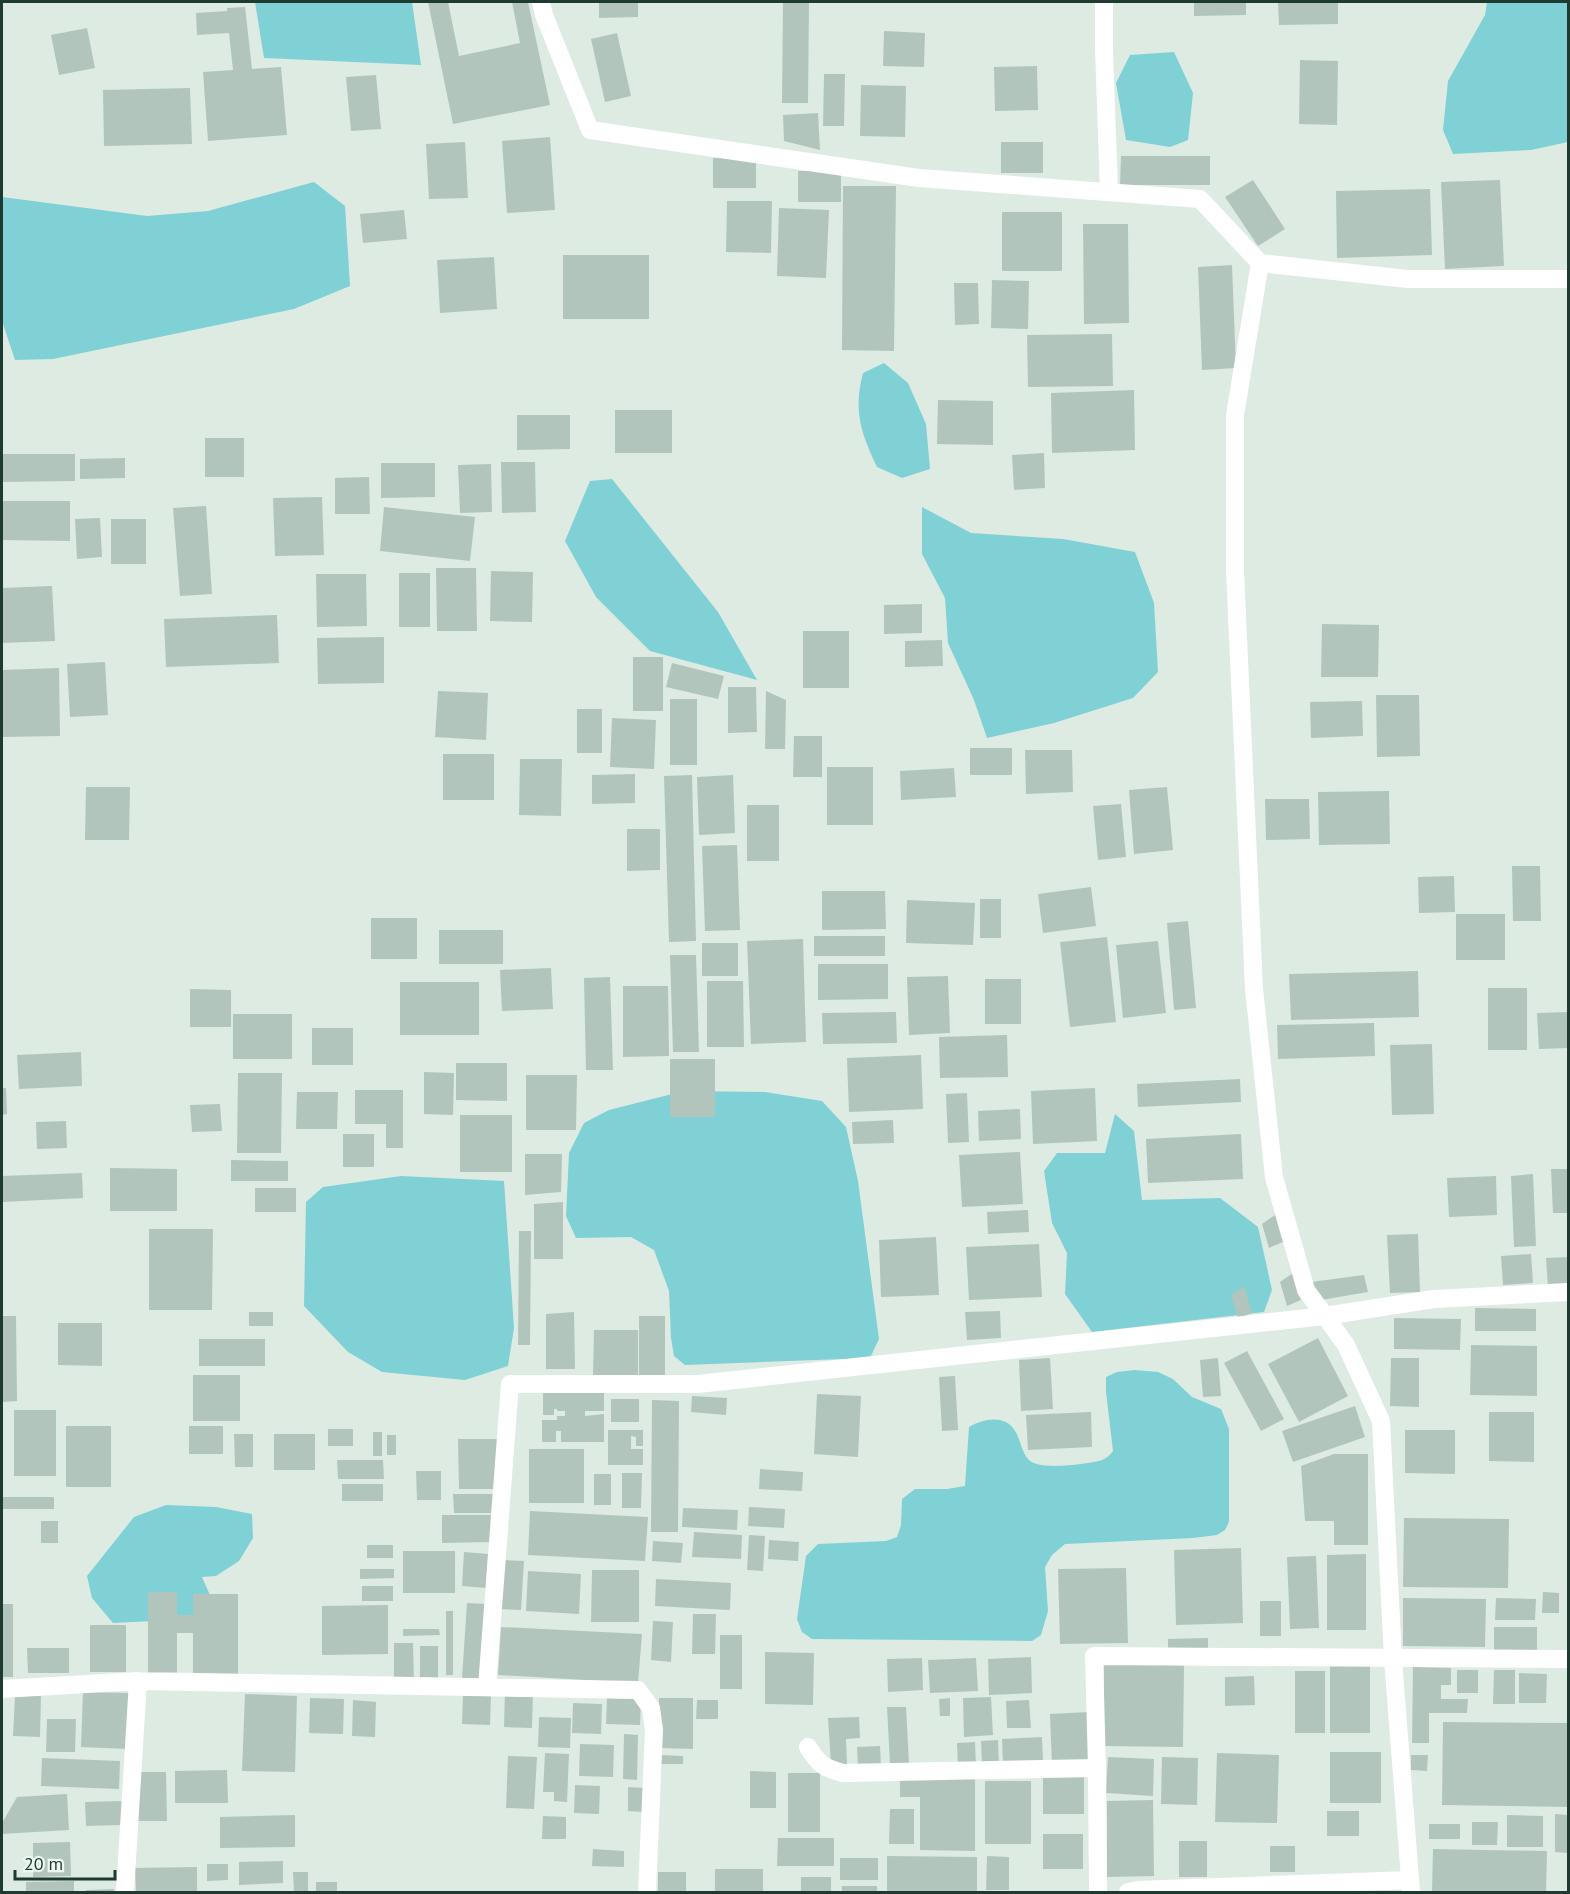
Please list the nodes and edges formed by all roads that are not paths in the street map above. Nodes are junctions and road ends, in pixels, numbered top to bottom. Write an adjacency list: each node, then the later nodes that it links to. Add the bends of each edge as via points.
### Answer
1 (541, 2): 3 (street, via 590,130 919,178)
2 (1104, 2): 3 (street)
3 (1109, 192): 4 (street, via 1200,199)
4 (1260, 263): 5 (street, via 1408,279); 7 (street, via 1235,415 1235,571 1254,989 1274,1177 1306,1290)
5 (1569, 279)
6 (1569, 1292): 7 (street, via 1434,1299)
7 (1325, 1316): 8 (street, via 1346,1345 1381,1421); 11 (street, via 698,1384 510,1384)
8 (1394, 1659): 9 (street); 14 (street, via 1094,1656); 15 (street)
9 (1569, 1659)
10 (138, 1681): 11 (street); 12 (street); 16 (street)
11 (487, 1687): 17 (street, via 638,1690 651,1708 654,1731)
12 (2, 1689)
13 (808, 1747): 14 (street, via 818,1762 843,1773)
14 (1097, 1768): 18 (street)
15 (1410, 1886): 19 (street)
16 (125, 1893)
17 (647, 1893)
18 (1098, 1893)
19 (1128, 1893)

